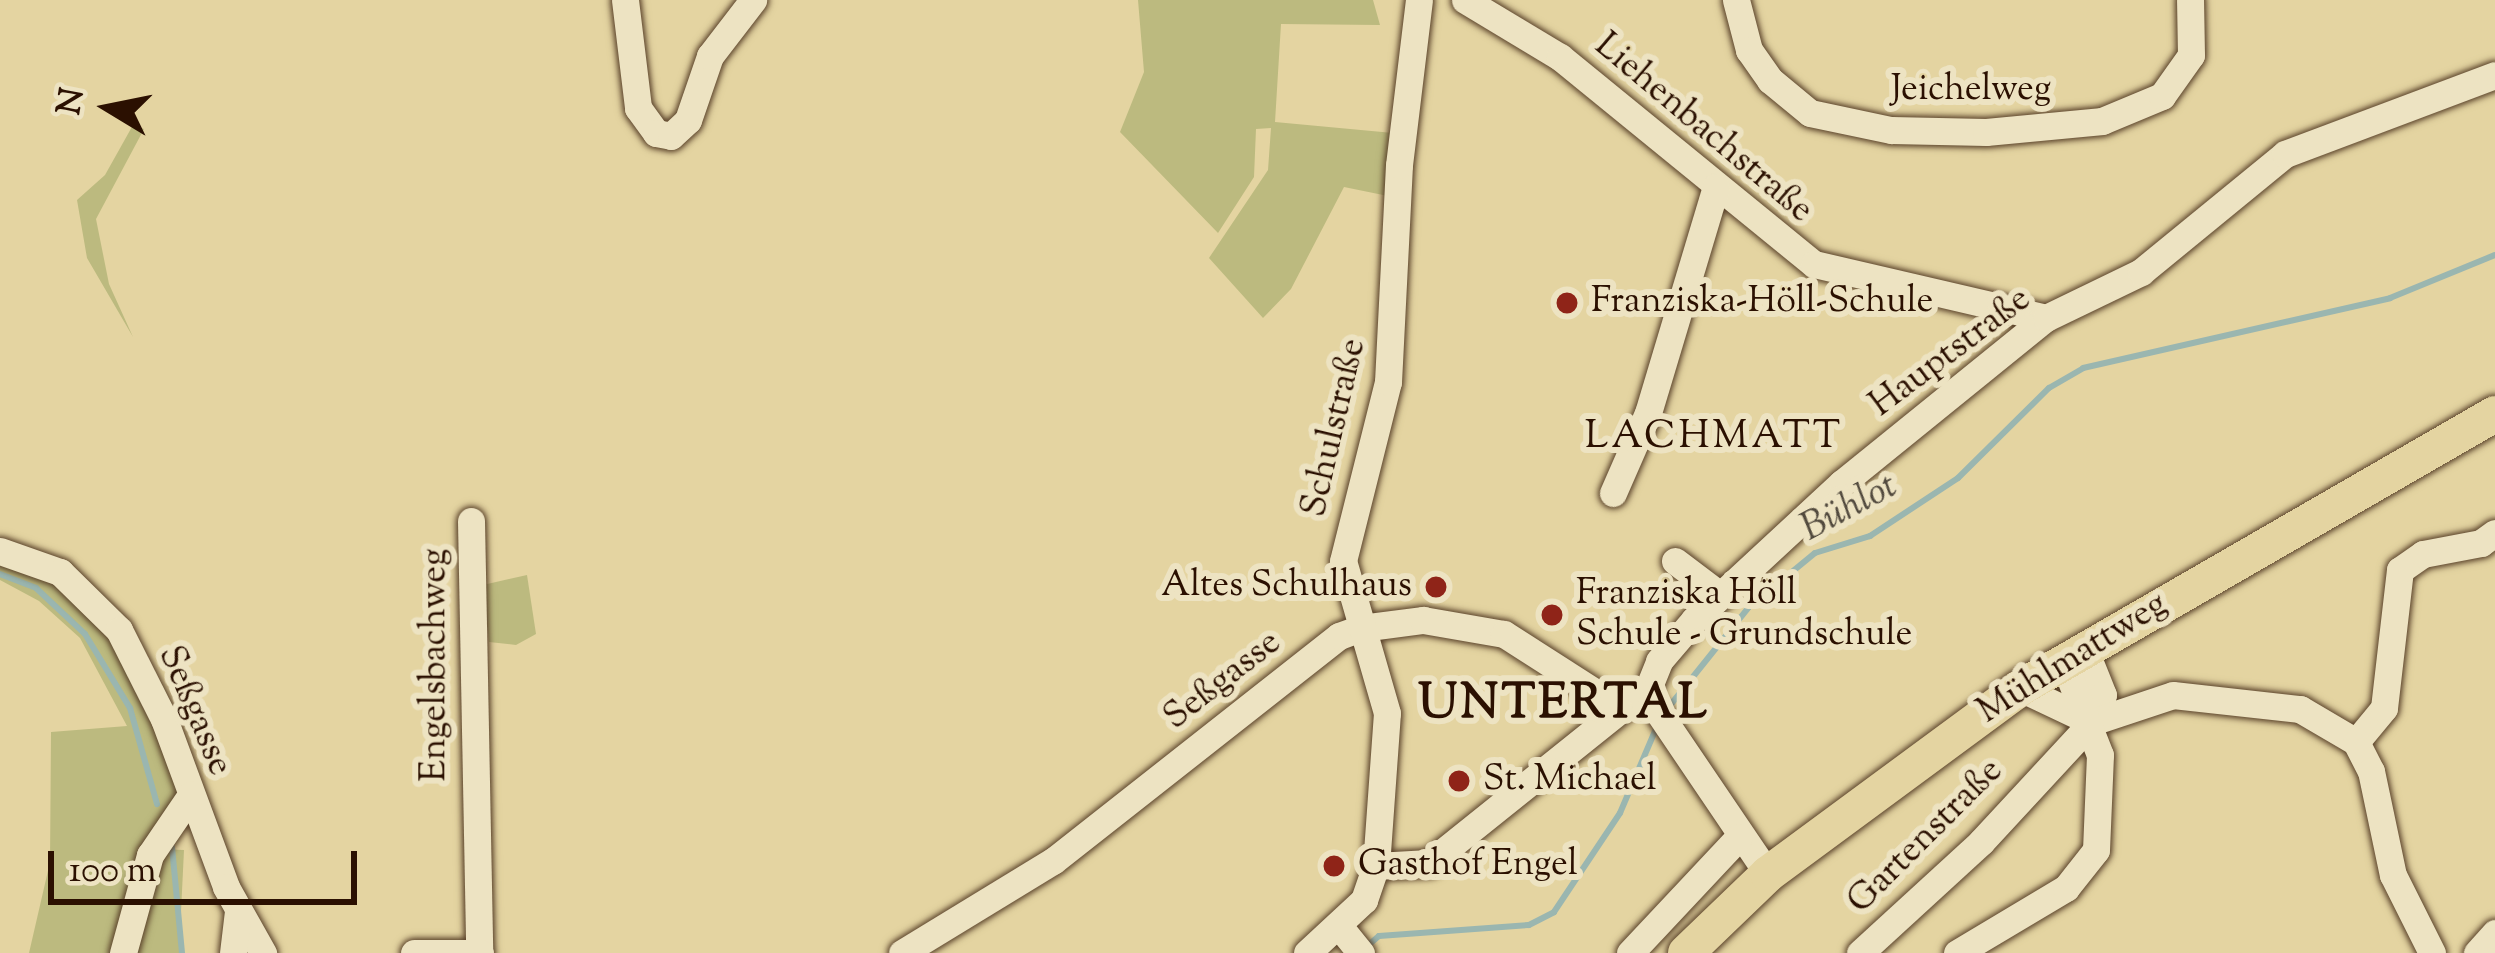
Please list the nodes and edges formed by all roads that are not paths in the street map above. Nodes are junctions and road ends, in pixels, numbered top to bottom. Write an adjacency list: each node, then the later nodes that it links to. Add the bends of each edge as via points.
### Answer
1 (625, 0): 2 (street, via 638,108 656,133 671,136 688,121 710,56)
2 (753, 0)
3 (1420, 0): 17 (street, Schulstraße, via 1398,179 1388,382 1343,561)
4 (1465, 0): 8 (street, Liehenbachstraße, via 1560,57)
5 (1736, 0): 6 (street, Jeichelweg, via 1750,50 1810,113 1891,130 1998,132 2102,121 2162,96 2191,55)
6 (2190, 0)
7 (2495, 75): 9 (street, Hauptstraße, via 2285,154 2141,272)
8 (1716, 187): 9 (street, Liehenbachstraße, via 1814,265); 11 (street, via 1648,413)
9 (2046, 318): 16 (street, Hauptstraße, via 1842,483)
10 (2495, 414): 18 (main road, Mühlmattweg)
11 (1613, 493)
12 (471, 521): 31 (street, Engelsbachweg)
13 (2495, 533): 23 (street, via 2423,554 2400,570 2384,708)
14 (0, 551): 24 (street, Seßgasse, via 60,572 118,630)
15 (1675, 561): 16 (street)
16 (1720, 595): 20 (street, Hauptstraße, via 1659,661)
17 (1361, 628): 21 (street, Seßgasse, via 1423,620 1504,634); 26 (street, Schulstraße, via 1387,713); 36 (street, Seßgasse, via 1339,636 1053,861)
18 (2074, 656): 19 (main road, Mühlmattweg); 22 (street, via 2103,695)
19 (2020, 688): 22 (street); 27 (main road, Mühlmattweg)
20 (1649, 702): 21 (street); 25 (street)
21 (1618, 707): 26 (street, via 1429,863)
22 (2092, 722): 23 (street, via 2173,695 2230,697 2300,709); 40 (street, Gartenstraße, via 1981,842); 41 (street, via 2104,808 2096,850 2053,897 1969,938)
23 (2356, 742): 42 (street, via 2371,770 2393,875)
24 (191, 795): 28 (street, Seßgasse); 32 (street, via 150,856)
25 (1739, 837): 27 (street); 38 (street)
26 (1376, 866): 30 (street)
27 (1768, 874): 39 (main road, Mühlmattweg)
28 (238, 910): 33 (street); 34 (street, Seßgasse)
29 (2495, 933): 43 (street)
30 (1350, 939): 37 (street)
31 (480, 952): 35 (street)
32 (123, 953)
33 (233, 953)
34 (263, 953)
35 (414, 953)
36 (902, 953)
37 (1307, 953)
38 (1630, 953)
39 (1685, 953)
40 (1860, 953)
41 (1957, 953)
42 (2432, 953)
43 (2477, 953)

